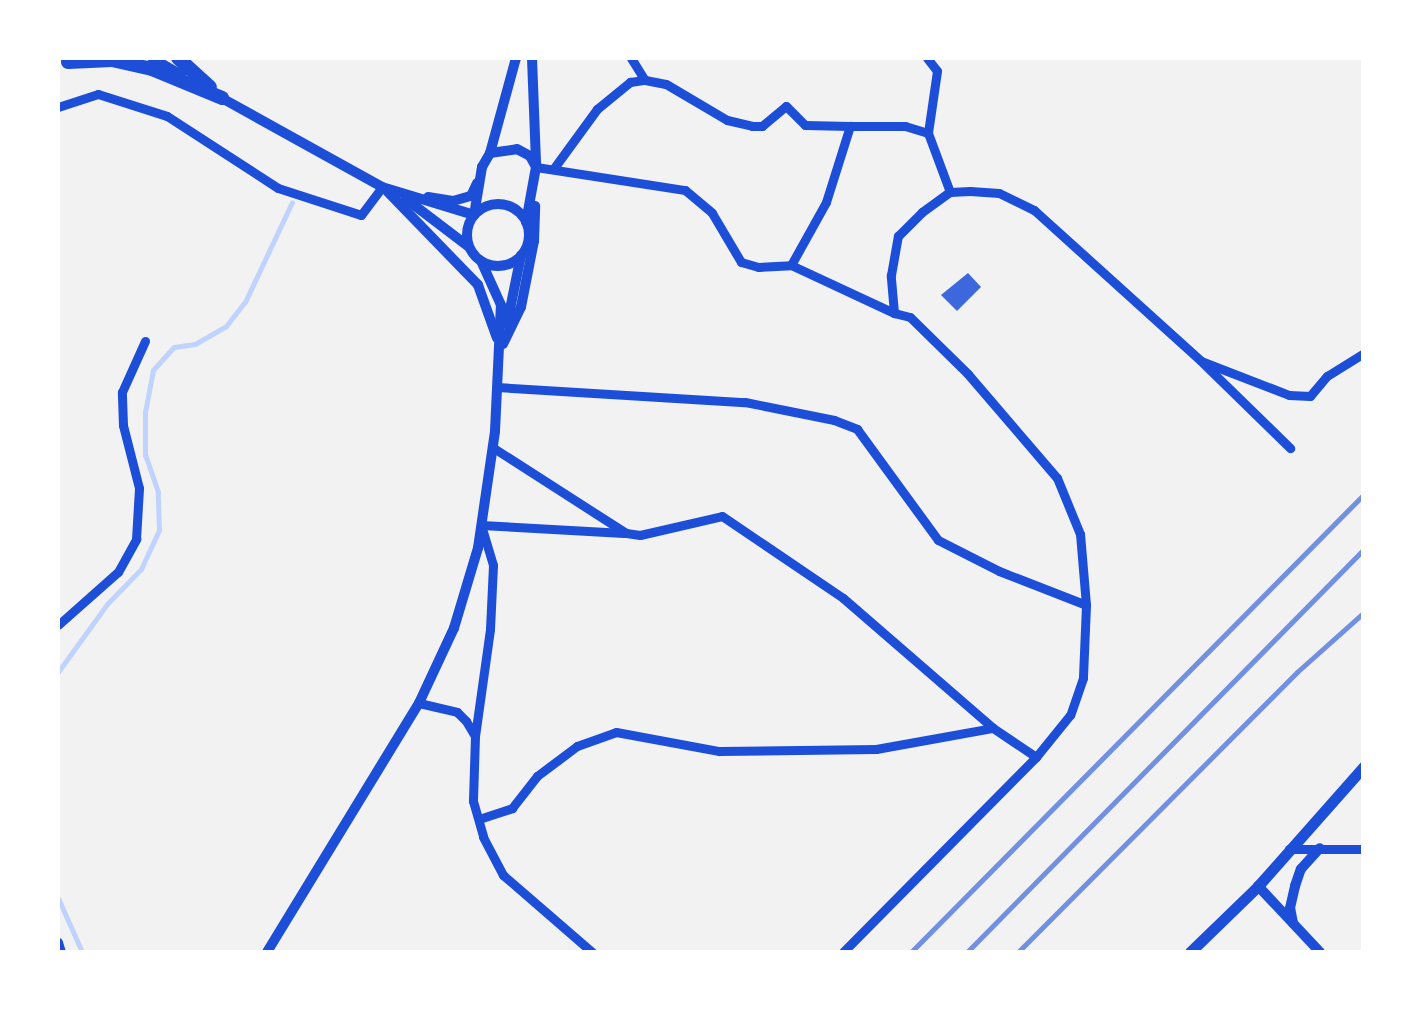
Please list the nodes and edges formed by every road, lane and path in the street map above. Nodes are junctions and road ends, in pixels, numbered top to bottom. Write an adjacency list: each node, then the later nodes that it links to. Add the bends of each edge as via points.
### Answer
1 (152, 58): 9 (street)
2 (178, 58): 9 (highway)
3 (516, 58): 13 (street)
4 (532, 58): 14 (street)
5 (630, 58): 8 (street)
6 (927, 58): 12 (street, via 937,71)
7 (70, 62): 9 (highway, via 126,63)
8 (645, 80): 11 (street, via 752,126 762,126 786,106 805,125); 15 (street, via 630,82 598,109)
9 (222, 98): 17 (street)
10 (58, 107): 17 (street, via 98,94 167,116 278,188 361,215)
11 (850, 126): 12 (street); 25 (street, via 826,202)
12 (928, 133): 19 (street)
13 (490, 153): 14 (street, via 517,149); 16 (street)
14 (536, 167): 15 (street); 21 (street); 28 (street, via 534,241 520,306)
15 (554, 168): 25 (street, via 686,190 712,213 742,262)
16 (480, 178): 18 (street, via 470,196 453,201); 20 (street)
17 (382, 187): 18 (street); 28 (street, via 478,286)
18 (397, 192): 20 (street); 22 (street)
19 (950, 192): 26 (street, via 898,236); 30 (street, via 999,193 1034,210)
20 (474, 215): 21 (street, via 498,204); 22 (street, via 467,230)
21 (526, 222): 23 (street)
22 (470, 248): 24 (street)
23 (521, 255): 24 (street, via 506,264); 28 (street)
24 (481, 261): 28 (street, via 502,304)
25 (791, 264): 26 (street)
26 (894, 313): 36 (street, via 910,317 968,374 1057,478 1080,534)
27 (145, 341): 37 (street, via 122,392 139,488 136,539 118,572)
28 (500, 349): 31 (street)
29 (1364, 353): 30 (street, via 1327,376 1310,396 1289,395)
30 (1202, 361): 33 (street)
31 (496, 387): 32 (street); 36 (street, via 745,402 834,420 868,441 938,540)
32 (492, 448): 34 (street); 35 (street)
33 (1290, 448)
34 (482, 525): 35 (street); 38 (street, via 454,628); 40 (street, via 492,581)
35 (626, 533): 39 (street, via 722,516 844,598)
36 (1086, 605): 41 (street, via 1077,700)
37 (58, 625)
38 (419, 703): 40 (street, via 457,712); 51 (street)
39 (992, 728): 41 (street); 43 (street, via 876,749 718,750 616,732 577,746 537,776 512,808)
40 (475, 736): 43 (street, via 473,801)
41 (1036, 757): 53 (street)
42 (1364, 766): 46 (main road)
43 (479, 819): 52 (street, via 503,874)
44 (1320, 848): 45 (street); 46 (street); 48 (street, via 1294,886)
45 (1364, 848)
46 (1290, 849): 47 (main road)
47 (1258, 886): 48 (street); 54 (main road)
48 (1294, 924): 55 (street)
49 (58, 942): 50 (street)
50 (61, 952)
51 (267, 952)
52 (592, 952)
53 (844, 952)
54 (1190, 952)
55 (1320, 952)

